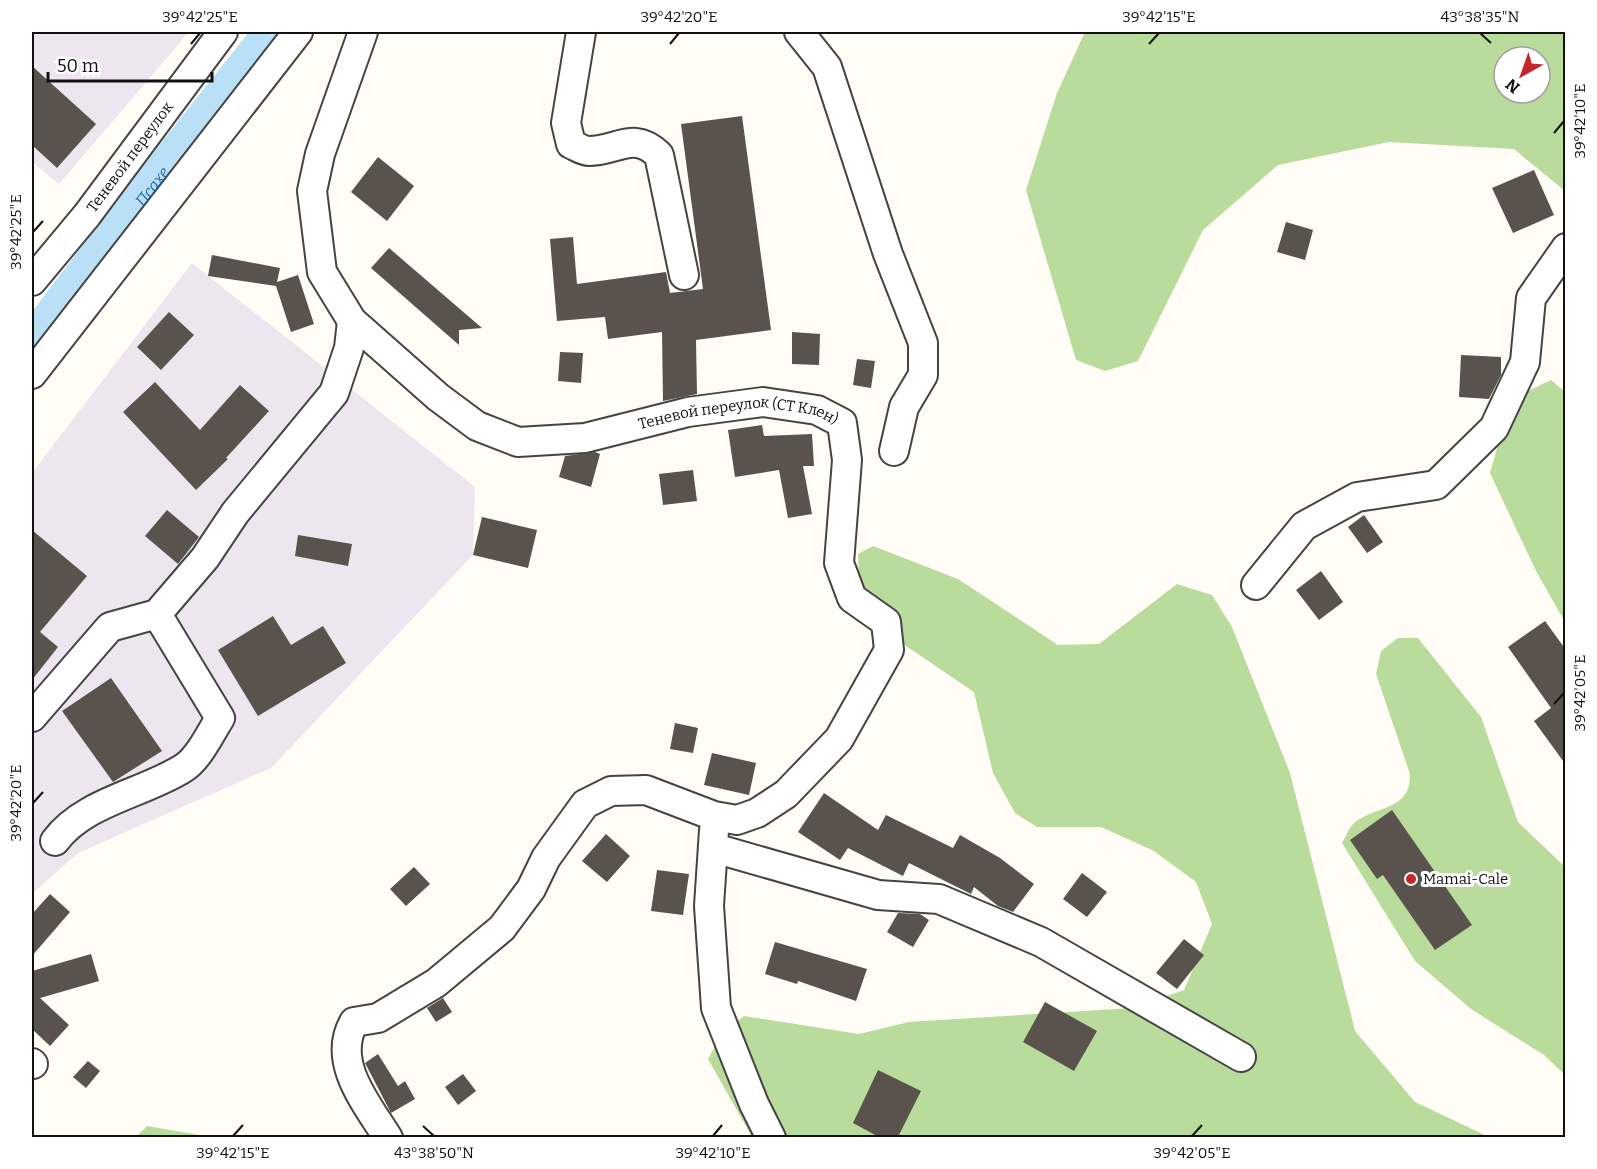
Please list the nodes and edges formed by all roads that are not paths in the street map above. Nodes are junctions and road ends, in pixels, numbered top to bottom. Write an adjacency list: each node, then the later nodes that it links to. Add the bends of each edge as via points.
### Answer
1 (223, 32): 8 (street, Теневой переулок, via 94,206)
2 (298, 32): 10 (street)
3 (363, 32): 9 (street, Теневой переулок (СТ Клен), via 320,154 312,191 322,272)
4 (581, 32): 7 (street, via 566,123 571,144 587,151 635,142 659,155)
5 (799, 32): 11 (street, via 826,67 888,254 923,343 923,375 904,407)
6 (1566, 248): 12 (street, via 1531,298 1525,362 1494,428 1436,485 1357,497 1304,526)
7 (684, 274)
8 (32, 281)
9 (352, 321): 13 (street, via 349,348 334,393 234,513 205,558); 15 (street, Теневой переулок (СТ Клен), via 477,426 518,442 585,438 688,412 763,402 817,410 842,423 847,460 839,563 852,598 886,622 889,650 839,739 786,794 757,813 737,820)
10 (32, 374)
11 (894, 451)
12 (1256, 585)
13 (157, 614): 14 (street, via 110,627); 16 (street, via 220,718 184,768 66,826)
14 (32, 717)
15 (714, 816): 17 (street); 19 (street, Теневой переулок (СТ Клен), via 646,789 611,791 585,804 502,928 436,983 378,1018 354,1022 346,1036 346,1059 357,1089)
16 (55, 841)
17 (714, 849): 18 (street, via 878,895 939,899 1041,942); 20 (street, via 709,906 716,1008)
18 (1241, 1057)
19 (388, 1137)
20 (771, 1137)

